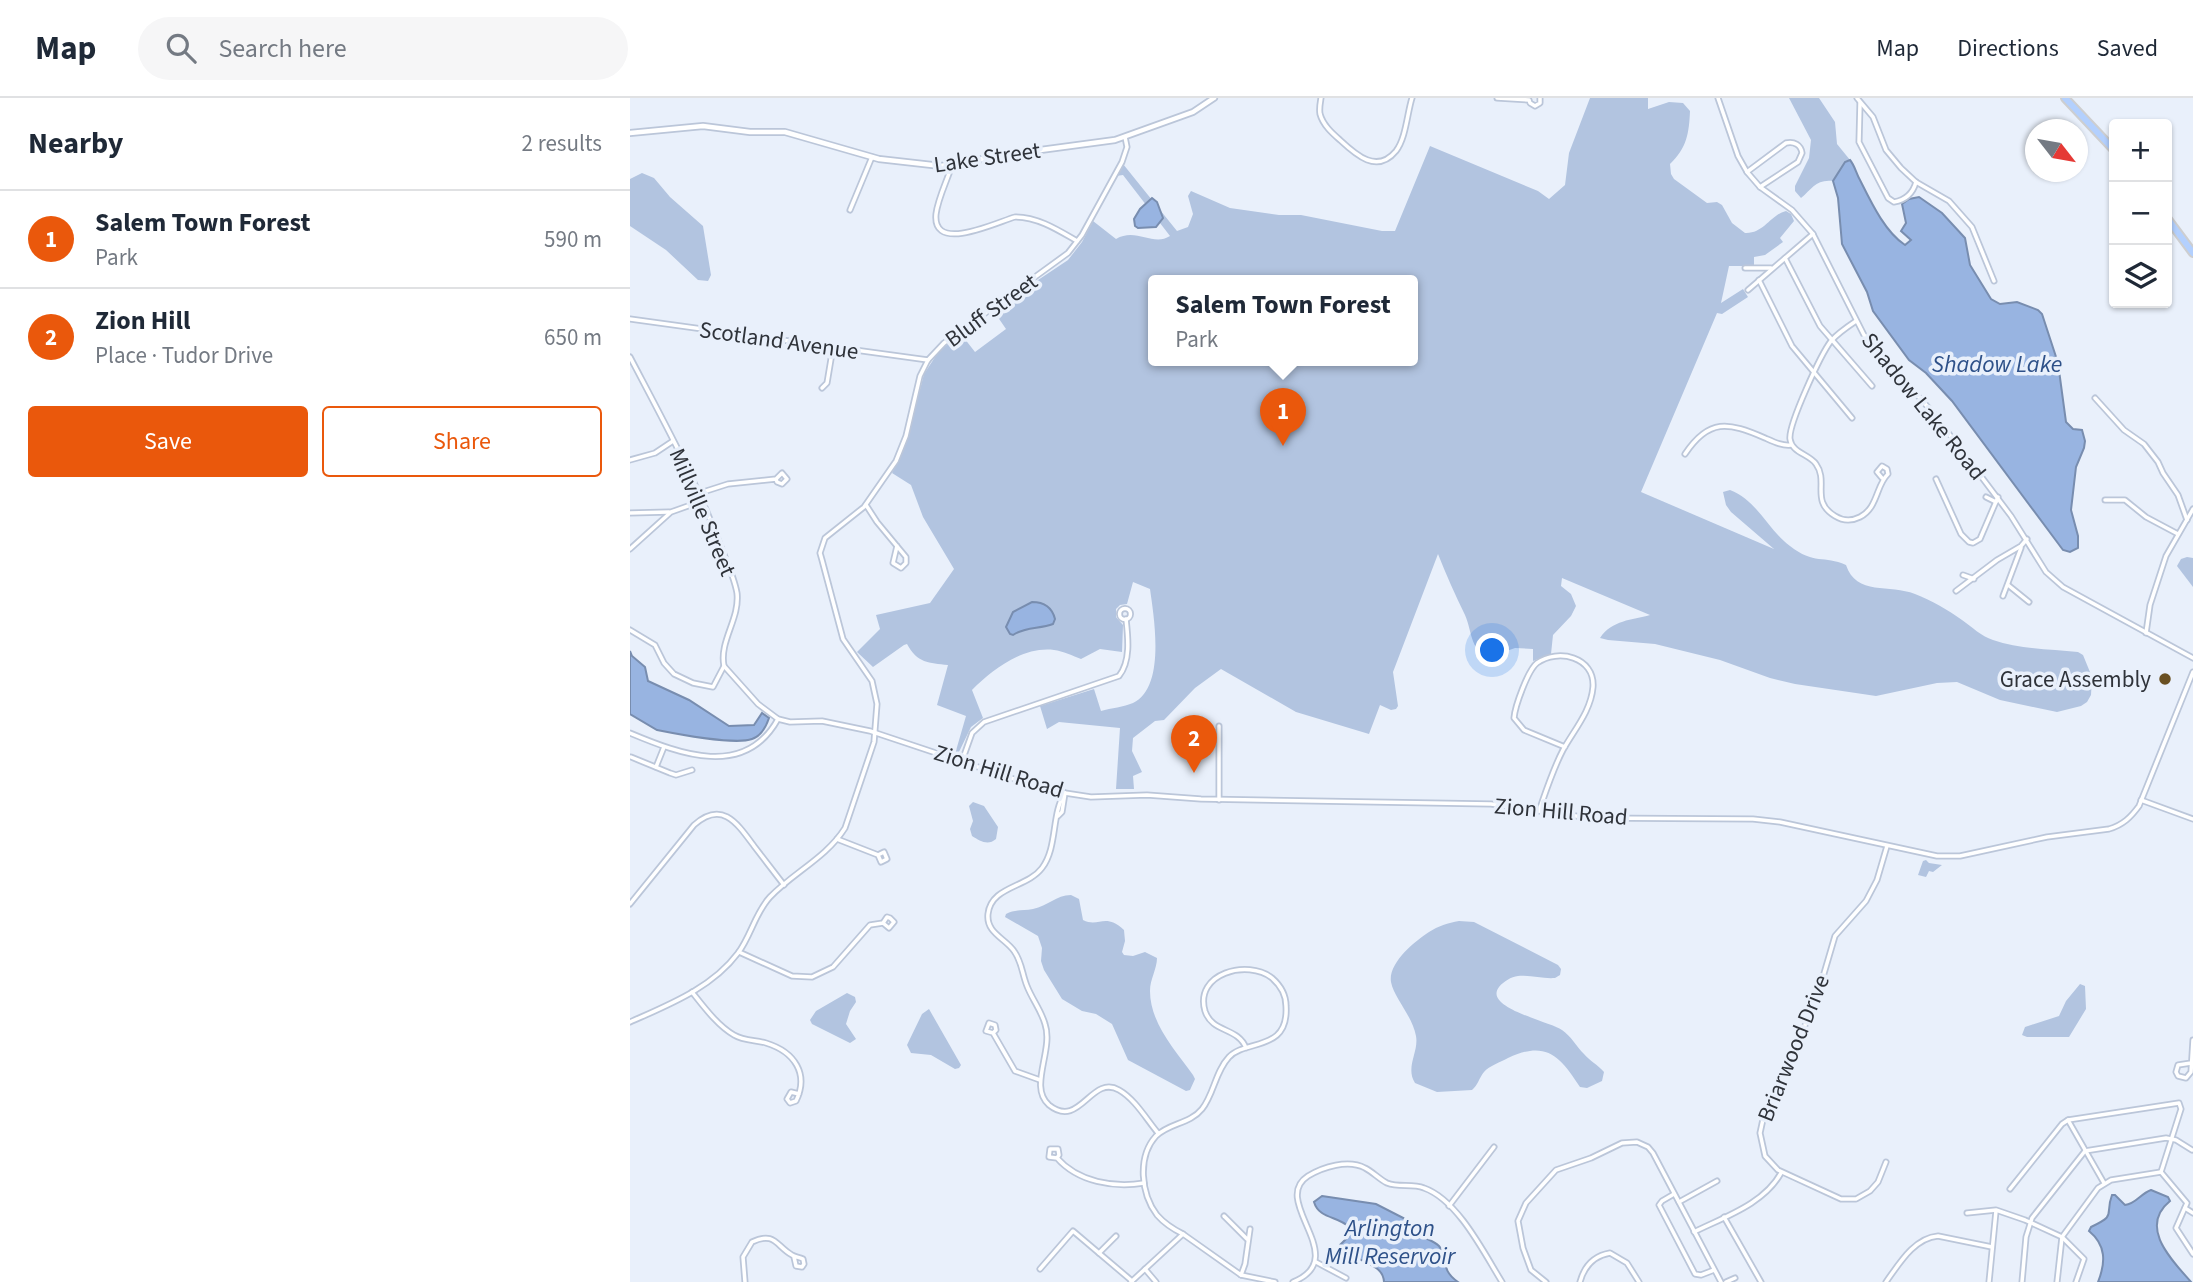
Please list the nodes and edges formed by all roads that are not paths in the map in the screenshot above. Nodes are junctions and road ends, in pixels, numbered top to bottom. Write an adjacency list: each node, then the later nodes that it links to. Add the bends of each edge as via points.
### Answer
1 (1214, 98): 11 (street, Lake Street, via 1194,112)
2 (1321, 98): 3 (street, via 1320,115 1331,132 1354,154 1375,162 1397,149)
3 (1412, 98)
4 (1497, 98): 8 (street)
5 (1540, 98): 8 (street, via 1535,106)
6 (1718, 98): 15 (street, Shadow Lake Road)
7 (2065, 98): 12 (main road)
8 (1529, 99)
9 (1858, 100): 16 (street, via 1873,117 1886,150); 16 (street, via 1859,142 1888,198 1902,200 1912,193)
10 (630, 133): 13 (street, Lake Street, via 704,126 785,132)
11 (1125, 137): 14 (street, Lake Street); 21 (street, Bluff Street, via 1122,162)
12 (2109, 145)
13 (872, 157): 14 (street, Lake Street, via 925,166); 18 (street)
14 (952, 165): 21 (street, via 936,212 944,233 960,234 1023,217)
15 (1747, 172): 17 (street, Shadow Lake Road); 17 (street, via 1786,143 1800,146 1800,160)
16 (1916, 182): 27 (street, via 1949,201 1965,218 1978,237)
17 (1760, 187): 20 (street, Shadow Lake Road, via 1792,210)
18 (850, 210)
19 (2172, 225): 22 (main road)
20 (1813, 234): 23 (street); 30 (street, Shadow Lake Road)
21 (1078, 242): 34 (street, Bluff Street, via 1056,264 1001,299)
22 (2193, 253)
23 (1785, 258): 25 (street); 31 (street, via 1814,316)
24 (1745, 268): 25 (street)
25 (1773, 268): 26 (street)
26 (1759, 280): 28 (street); 37 (street, via 1792,346)
27 (1994, 281)
28 (1748, 290)
29 (630, 319): 32 (street, Scotland Avenue)
30 (1856, 321): 31 (street); 51 (street, Shadow Lake Road)
31 (1832, 340): 37 (street); 38 (street)
32 (833, 347): 34 (street, Scotland Avenue); 39 (street, via 827,383)
33 (630, 357): 35 (street, Millville Street)
34 (928, 360): 54 (street, Bluff Street, via 904,443)
35 (637, 370): 36 (street); 42 (street, Millville Street)
36 (630, 374)
37 (1815, 374): 41 (street); 43 (street, via 1793,421)
38 (1872, 386)
39 (822, 388)
40 (2095, 398): 58 (street, via 2158,462)
41 (1852, 418)
42 (673, 441): 45 (street); 49 (street, Millville Street)
43 (1791, 445): 44 (street, via 1723,426 1701,433); 46 (street, via 1817,466 1822,504 1839,519 1855,519 1868,512)
44 (1685, 454)
45 (630, 460)
46 (1882, 478)
47 (1936, 478): 51 (street, via 1959,531 1969,542 1980,539)
48 (776, 479): 49 (street, via 728,484)
49 (700, 493): 52 (street, Millville Street)
50 (1986, 498): 51 (street)
51 (1997, 499): 60 (street, Shadow Lake Road)
52 (703, 500): 56 (street); 74 (street, Millville Street, via 737,591 723,651)
53 (2105, 500): 59 (street, via 2124,500)
54 (866, 505): 61 (street); 79 (street, Bluff Street, via 825,538 820,552 843,639 876,692)
55 (2193, 509): 58 (street)
56 (671, 512): 57 (street); 63 (street)
57 (630, 513)
58 (2187, 520): 59 (street)
59 (2178, 534): 72 (street, via 2150,605)
60 (2027, 539): 62 (street); 72 (street, Shadow Lake Road, via 2054,580)
61 (897, 546): 61 (street, via 907,560 901,568 893,563)
62 (2021, 546): 65 (street); 66 (street)
63 (630, 549)
64 (1963, 575): 65 (street)
65 (1973, 579): 67 (street)
66 (2008, 584): 68 (street); 69 (street)
67 (1956, 592)
68 (2003, 596)
69 (2029, 602)
70 (1126, 619): 83 (street, via 1128,645 1119,676 984,722 972,733)
71 (630, 630): 74 (street, via 655,645 674,674 693,683 713,687)
72 (2146, 633): 73 (street, Shadow Lake Road)
73 (2193, 658)
74 (724, 666): 76 (street)
75 (2193, 672): 88 (street, Zion Hill Road)
76 (778, 719): 79 (street, via 822,721); 80 (street, via 761,744 732,756)
77 (1219, 726): 87 (street)
78 (630, 733): 80 (street)
79 (875, 733): 83 (street, Zion Hill Road); 91 (street, Bluff Street, via 854,804)
80 (664, 747): 84 (street)
81 (1565, 747): 81 (street, via 1589,704 1593,682 1584,664 1564,656 1534,666 1514,718 1524,730); 89 (street)
82 (631, 757): 84 (street)
83 (962, 761): 86 (street, Zion Hill Road)
84 (656, 767): 85 (street, via 676,775)
85 (692, 770)
86 (1065, 793): 87 (street, Zion Hill Road); 104 (street, via 1042,869 997,896 988,915 992,930 1019,960 1045,1024 1048,1046)
87 (1219, 800): 89 (street, Zion Hill Road, via 1491,804)
88 (2141, 800): 90 (street); 92 (street, Zion Hill Road, via 2129,819 2117,827 1968,854 1937,856)
89 (1539, 811): 92 (street, Zion Hill Road, via 1590,818 1754,819)
90 (2193, 819)
91 (837, 839): 93 (street); 94 (street, Bluff Street)
92 (1886, 846): 115 (street, Briarwood Drive, via 1866,901 1835,936 1811,1014 1761,1121 1762,1148)
93 (878, 855)
94 (784, 885): 95 (street, via 732,819 714,814 694,825); 97 (street, Bluff Street, via 764,905)
95 (630, 905)
96 (883, 923): 97 (street, via 867,928 833,967 812,976 792,976)
97 (739, 952): 98 (street, Bluff Street)
98 (692, 992): 99 (street, Bluff Street); 105 (street, via 734,1035 771,1045 794,1060 801,1075)
99 (630, 1022)
100 (993, 1033): 104 (street, via 1015,1071)
101 (2193, 1040): 103 (street)
102 (1247, 1048): 102 (street, via 1276,1035 1286,1007 1274,980 1245,968 1217,978 1204,1000 1212,1022 1236,1033); 107 (street, via 1227,1058 1198,1113)
103 (2192, 1063): 103 (street, via 2188,1077 2178,1076 2178,1065)
104 (1040, 1080): 107 (street, via 1042,1096 1059,1110 1074,1110 1102,1088 1115,1088)
105 (799, 1094)
106 (2068, 1120): 108 (street, via 2179,1103); 111 (street); 119 (street)
107 (1158, 1133): 117 (street, via 1147,1152)
108 (2171, 1138): 110 (street); 111 (street); 114 (street)
109 (1494, 1147): 122 (street)
110 (2192, 1150)
111 (2085, 1151): 118 (street); 129 (street)
112 (1057, 1158): 117 (street, via 1074,1173 1096,1180 1127,1186)
113 (1886, 1162): 115 (street, via 1873,1189 1850,1200)
114 (2161, 1172): 118 (street); 123 (street, via 2186,1199)
115 (1781, 1173): 128 (street, via 1763,1195)
116 (1717, 1181): 121 (street)
117 (1144, 1183): 132 (street, via 1159,1217)
118 (2104, 1183): 134 (street)
119 (2010, 1189)
120 (1674, 1194): 121 (street); 143 (street, via 1659,1207 1697,1274); 155 (street, via 1651,1149 1633,1141 1556,1170 1523,1207 1518,1221 1529,1265 1536,1277)
121 (1679, 1202): 131 (street)
122 (1449, 1206): 140 (street, via 1423,1187 1392,1185 1359,1165 1335,1166 1310,1175 1299,1186 1298,1195); 154 (street, via 1473,1234)
123 (2185, 1208): 126 (street); 138 (street, via 2176,1228)
124 (1996, 1210): 125 (street); 129 (street); 136 (street)
125 (1967, 1213)
126 (2193, 1213)
127 (1224, 1216): 135 (street)
128 (1724, 1217): 131 (street); 160 (street)
129 (2029, 1222): 134 (street); 163 (street)
130 (1250, 1229): 135 (street)
131 (1694, 1232): 143 (street)
132 (1183, 1234): 142 (street); 144 (street)
133 (1116, 1236): 137 (street)
134 (2062, 1237): 164 (street); 165 (street, via 2084,1259)
135 (1248, 1240): 144 (street)
136 (1992, 1247): 161 (street, via 1931,1237 1913,1247); 162 (street)
137 (1099, 1253): 141 (street, via 1073,1231); 148 (street)
138 (2193, 1254)
139 (794, 1257): 149 (street, via 771,1238 752,1242 743,1256)
140 (1315, 1262): 145 (street); 146 (street)
141 (1040, 1269)
142 (1145, 1269): 148 (street); 150 (street)
143 (1714, 1270): 158 (street)
144 (1241, 1275): 151 (street)
145 (1304, 1277): 152 (street); 153 (street)
146 (1346, 1278)
147 (1735, 1278): 159 (street)
148 (1131, 1281)
149 (745, 1282)
150 (1156, 1282)
151 (1275, 1282)
152 (1293, 1282)
153 (1308, 1282)
154 (1502, 1282)
155 (1546, 1282)
156 (1580, 1282): 157 (street, via 1594,1259 1609,1253 1627,1263)
157 (1639, 1282)
158 (1721, 1282)
159 (1726, 1282)
160 (1761, 1282)
161 (1886, 1282)
162 (1989, 1282)
163 (2022, 1282)
164 (2057, 1282)
165 (2076, 1282)

